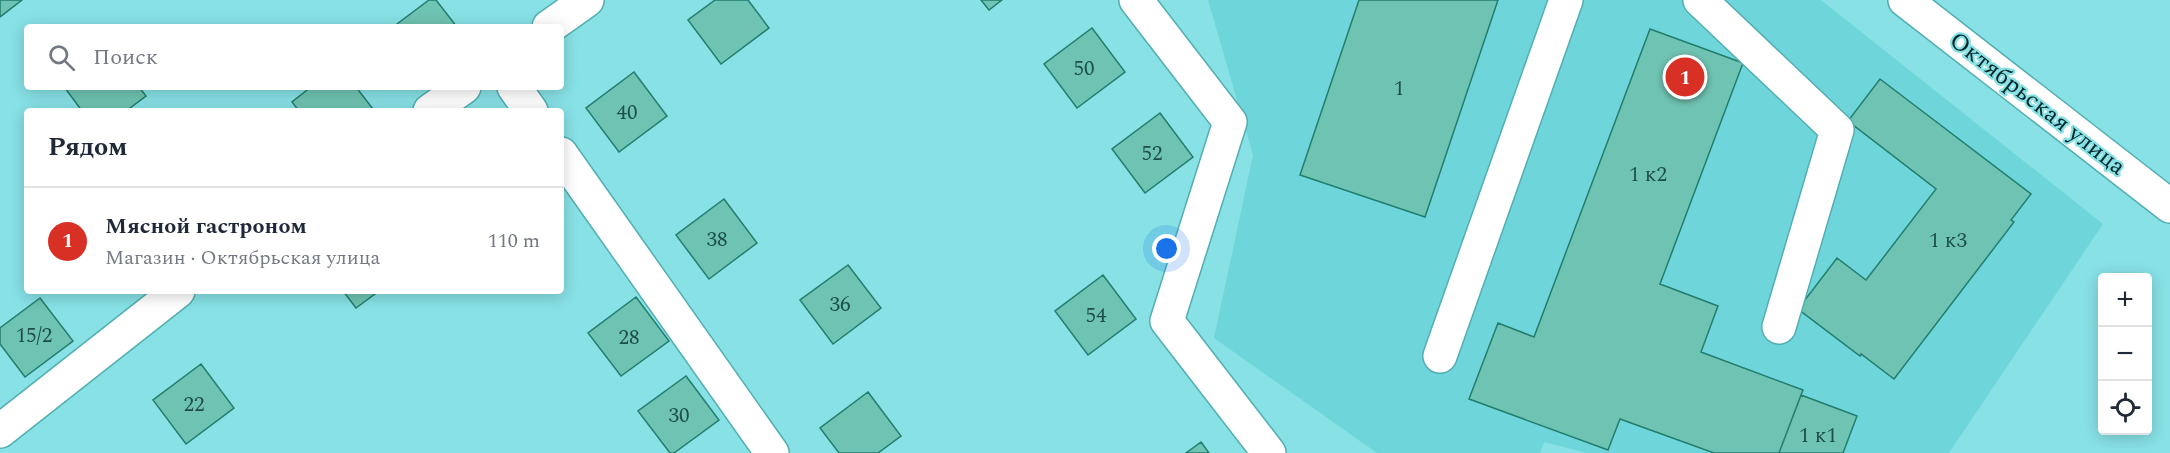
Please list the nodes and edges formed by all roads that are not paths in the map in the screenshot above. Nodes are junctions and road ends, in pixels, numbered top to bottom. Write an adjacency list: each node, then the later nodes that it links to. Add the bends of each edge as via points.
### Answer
1 (587, 0): 6 (street)
2 (1136, 0): 18 (street, via 1230,122 1167,321)
3 (1566, 0): 15 (street)
4 (1700, 0): 14 (street, via 1837,130)
5 (1905, 0): 12 (street, Октябрьская улица)
6 (553, 24)
7 (460, 90): 9 (street)
8 (516, 90): 10 (street)
9 (434, 108)
10 (529, 108)
11 (564, 158): 17 (street)
12 (2167, 194)
13 (174, 294): 16 (street)
14 (1779, 327)
15 (1440, 356)
16 (0, 431)
17 (772, 453)
18 (1269, 453)

